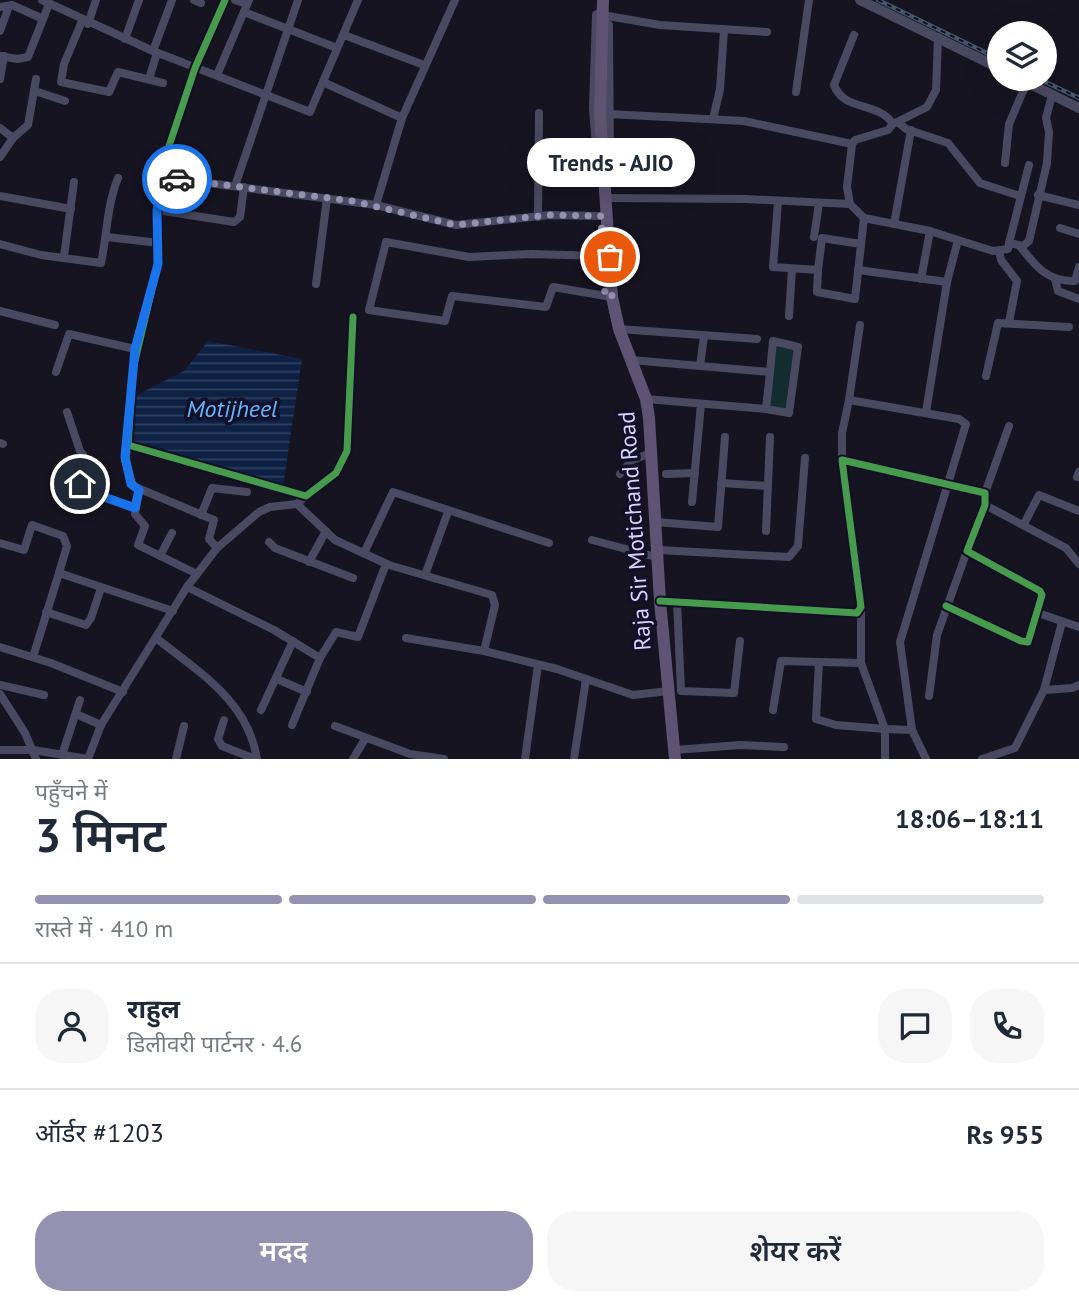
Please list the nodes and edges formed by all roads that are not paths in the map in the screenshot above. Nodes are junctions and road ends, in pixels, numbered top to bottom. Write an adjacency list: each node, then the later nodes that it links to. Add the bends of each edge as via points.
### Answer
1 (96, 0): 18 (street)
2 (139, 0): 26 (street)
3 (172, 0): 28 (street)
4 (225, 0): 32 (street)
5 (235, 0): 14 (street)
6 (298, 0): 19 (street)
7 (358, 0): 23 (street)
8 (454, 0): 31 (street)
9 (600, 0): 59 (main road); 59 (street, via 594,110)
10 (609, 0): 16 (street)
11 (809, 0): 42 (street)
12 (860, 0): 25 (street)
13 (45, 2): 17 (street); 18 (street)
14 (247, 5): 19 (street); 33 (street)
15 (4, 6): 17 (street); 21 (street)
16 (608, 16): 20 (street); 48 (street)
17 (41, 18): 29 (street, via 28,57)
18 (85, 23): 26 (street); 36 (street, via 64,64 61,82 109,92 118,72)
19 (290, 29): 27 (street); 43 (street)
20 (724, 30): 22 (street); 50 (street)
21 (0, 31)
22 (767, 32)
23 (344, 35): 27 (street); 31 (street)
24 (854, 35): 51 (street, via 834,85 837,95 880,110)
25 (938, 37): 30 (street); 51 (street, via 936,90 927,107)
26 (125, 39): 28 (street)
27 (337, 48): 38 (street)
28 (155, 52): 32 (street); 36 (street)
29 (2, 56): 34 (street)
30 (987, 62)
31 (424, 65): 49 (street)
32 (195, 68): 33 (street); 60 (street)
33 (217, 75): 43 (street)
34 (0, 79)
35 (36, 79): 39 (street)
36 (149, 79): 37 (street)
37 (163, 83)
38 (325, 83): 43 (street, via 310,112); 49 (street)
39 (35, 91): 45 (street); 54 (street, via 28,125)
40 (1020, 91): 57 (street, via 1009,124)
41 (1045, 91): 44 (street)
42 (796, 92)
43 (265, 93): 63 (street)
44 (1052, 95): 46 (street); 65 (street, via 1046,118 1047,163)
45 (65, 101)
46 (1079, 108)
47 (539, 113): 77 (street)
48 (608, 114): 50 (street); 59 (street, via 609,169)
49 (402, 118): 72 (street)
50 (713, 119): 55 (street)
51 (895, 123): 53 (street); 55 (street)
52 (0, 128): 54 (street)
53 (911, 131): 66 (street, via 948,143 980,183); 79 (street)
54 (13, 138): 56 (street)
55 (852, 144): 71 (street)
56 (0, 156)
57 (1005, 163)
58 (1029, 165): 66 (street)
59 (602, 175): 68 (main road, Raja Sir Motichand Road); 76 (main road)
60 (163, 177): 63 (street); 75 (street)
61 (118, 178): 83 (street, via 111,196)
62 (74, 182): 74 (street)
63 (239, 186): 67 (street); 75 (street, via 240,217 234,222)
64 (0, 195): 74 (street)
65 (1038, 195): 73 (street); 90 (street, via 1030,237)
66 (1020, 196): 87 (street)
67 (327, 198): 72 (street); 101 (street)
68 (607, 198): 69 (street); 102 (main road, Raja Sir Motichand Road)
69 (778, 202): 70 (street); 95 (street, via 773,267)
70 (819, 203): 71 (street); 84 (street)
71 (849, 204): 78 (street)
72 (376, 205): 77 (street, via 456,225)
73 (1079, 205)
74 (71, 209): 92 (street)
75 (157, 210): 86 (street)
76 (601, 216): 77 (street); 93 (main road)
77 (538, 217)
78 (864, 218): 79 (street); 89 (street)
79 (894, 224): 81 (street)
80 (1060, 228): 82 (street)
81 (930, 231): 85 (street); 98 (street)
82 (1079, 234)
83 (107, 237): 86 (street); 92 (street, via 101,263)
84 (814, 237)
85 (958, 240): 91 (street); 100 (street)
86 (159, 243): 114 (street, via 155,277)
87 (1009, 243): 90 (street); 91 (street, via 1008,249)
88 (0, 244): 92 (street)
89 (861, 244): 96 (street, via 821,238); 97 (street)
90 (1020, 246): 99 (street, via 1034,265)
91 (999, 251): 107 (street, via 1017,283)
92 (64, 256)
93 (603, 256): 102 (main road); 102 (street, via 469,257 386,242 369,310 444,321 452,296 546,307 553,287)
94 (1079, 267): 99 (street, via 1075,281)
95 (792, 269): 96 (street); 105 (street)
96 (818, 270): 97 (street, via 817,292 855,299)
97 (858, 270): 98 (street)
98 (921, 279): 100 (street)
99 (1055, 279): 103 (street, via 1058,291)
100 (947, 282): 125 (street)
101 (316, 284)
102 (608, 296): 110 (main road, Raja Sir Motichand Road); 130 (main road, via 611,332 640,401)
103 (1079, 299)
104 (0, 311): 111 (street)
105 (789, 316)
106 (353, 317): 142 (street, via 347,451 336,473)
107 (1010, 322): 109 (street); 119 (street, via 995,326)
108 (860, 325): 121 (street)
109 (1069, 327)
110 (619, 330): 112 (street); 115 (main road, Raja Sir Motichand Road)
111 (69, 334): 114 (street); 117 (street)
112 (704, 336): 113 (street); 116 (street)
113 (757, 339)
114 (135, 349): 129 (street)
115 (631, 360): 116 (street); 120 (main road, Raja Sir Motichand Road)
116 (700, 366): 118 (street)
117 (56, 372)
118 (770, 372): 123 (street); 123 (street, via 773,341 798,347 789,413)
119 (986, 376)
120 (646, 399): 122 (street); 130 (main road, Raja Sir Motichand Road)
121 (849, 400): 125 (street); 132 (street)
122 (701, 404): 123 (street); 133 (street)
123 (766, 409)
124 (67, 412): 146 (street, via 81,454 88,461 80,488)
125 (926, 412): 137 (street, via 965,421)
126 (1009, 426): 141 (street)
127 (725, 437): 136 (street)
128 (770, 437): 138 (street)
129 (128, 444): 139 (street, via 125,460 131,484); 142 (street)
130 (649, 454): 134 (street, via 632,460); 150 (main road, Raja Sir Motichand Road); 162 (main road)
131 (805, 458): 162 (street, via 798,546 789,557)
132 (842, 460): 137 (street); 176 (street)
133 (695, 473): 135 (street); 143 (street)
134 (620, 474)
135 (666, 474)
136 (721, 483): 138 (street); 150 (street, via 718,527)
137 (948, 484): 141 (street); 214 (street, via 900,642)
138 (768, 486): 153 (street)
139 (139, 490): 146 (street); 149 (street)
140 (247, 492): 149 (street, via 212,488)
141 (985, 494): 145 (street)
142 (306, 496): 144 (street)
143 (692, 502)
144 (297, 504): 152 (street); 159 (street, via 259,512)
145 (985, 505): 151 (street); 160 (street)
146 (135, 508): 163 (street, via 145,526 138,545)
147 (1079, 511): 151 (street, via 1039,495)
148 (449, 512): 158 (street); 161 (street, via 393,492); 169 (street)
149 (201, 514): 159 (street, via 215,521 209,539)
150 (656, 522): 162 (main road, Raja Sir Motichand Road)
151 (1024, 524): 166 (street, via 1066,548)
152 (326, 531): 161 (street); 164 (street)
153 (766, 531)
154 (172, 533): 163 (street)
155 (592, 540): 162 (street)
156 (270, 542): 164 (street)
157 (0, 543): 167 (street, via 24,550 32,525 63,536 67,547)
158 (549, 543)
159 (218, 548): 168 (street)
160 (967, 551): 175 (street); 179 (street, via 1040,591)
161 (364, 553): 165 (street)
162 (655, 553): 173 (main road, Raja Sir Motichand Road); 200 (main road)
163 (160, 556): 168 (street)
164 (309, 562): 170 (street)
165 (386, 564): 169 (street); 189 (street, via 358,637 336,632)
166 (1079, 564)
167 (59, 573): 172 (street); 178 (street)
168 (197, 574): 171 (street)
169 (425, 575): 187 (street, via 494,599)
170 (353, 578)
171 (187, 587): 177 (street); 185 (street)
172 (101, 588): 177 (street); 178 (street, via 86,625)
173 (660, 601): 174 (street); 200 (main road, Raja Sir Motichand Road)
174 (677, 601): 176 (street, via 857,613); 184 (street, via 681,691 734,693)
175 (946, 606): 179 (street, via 1025,642); 203 (street, via 934,648)
176 (861, 607): 191 (street)
177 (173, 611): 182 (street)
178 (46, 612): 188 (street)
179 (1038, 613): 180 (street)
180 (1062, 622): 181 (street); 197 (street)
181 (1079, 627)
182 (156, 638): 198 (street); 224 (street, via 211,680 236,706 254,741)
183 (405, 638): 187 (street)
184 (740, 640)
185 (293, 641): 189 (street); 194 (street)
186 (0, 648): 188 (street)
187 (485, 651): 192 (street)
188 (33, 657): 198 (street)
189 (320, 658): 199 (street)
190 (820, 662): 191 (street); 206 (street, via 781,661); 213 (street, via 816,719)
191 (861, 663): 213 (street)
192 (538, 665): 193 (street); 227 (street)
193 (586, 678): 200 (street, via 633,695); 228 (street)
194 (277, 679): 199 (street); 205 (street)
195 (0, 685): 202 (street)
196 (1078, 687): 197 (street)
197 (1045, 690): 231 (street, via 1015,748)
198 (123, 692): 209 (street)
199 (307, 692): 210 (street)
200 (665, 692): 220 (main road, Raja Sir Motichand Road)
201 (0, 694): 218 (street)
202 (44, 695)
203 (929, 696)
204 (80, 700): 207 (street)
205 (261, 710)
206 (773, 710)
207 (76, 713): 209 (street); 219 (street)
208 (224, 720): 224 (street, via 218,739 222,746)
209 (101, 725): 222 (street)
210 (292, 725)
211 (184, 726): 223 (street)
212 (335, 726): 215 (street)
213 (885, 729): 214 (street); 229 (street)
214 (912, 730): 230 (street)
215 (365, 739): 225 (street); 226 (street)
216 (785, 747): 220 (street, via 740,745)
217 (0, 750): 218 (street)
218 (33, 750): 219 (street); 221 (street)
219 (62, 755): 222 (street)
220 (673, 756)
221 (36, 759)
222 (88, 759)
223 (176, 759)
224 (256, 759)
225 (353, 759)
226 (444, 759)
227 (525, 759)
228 (573, 759)
229 (884, 759)
230 (926, 759)
231 (982, 759)

